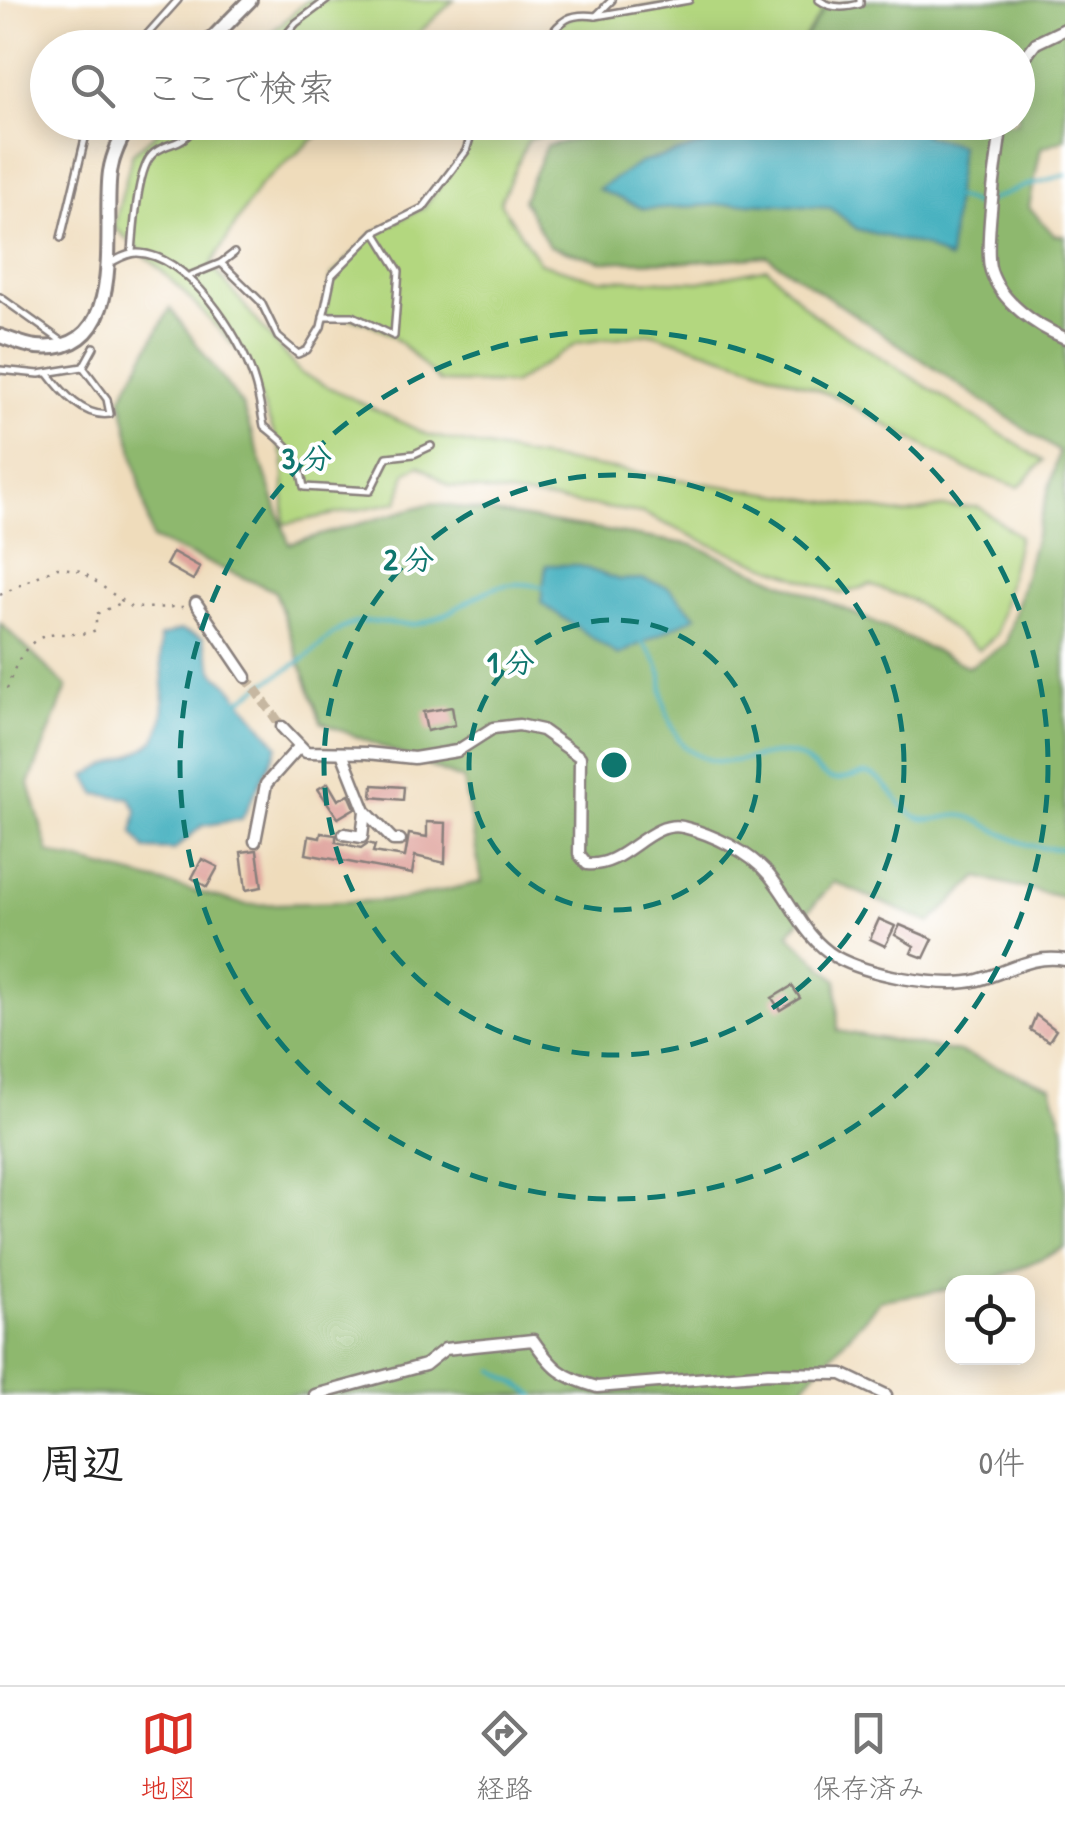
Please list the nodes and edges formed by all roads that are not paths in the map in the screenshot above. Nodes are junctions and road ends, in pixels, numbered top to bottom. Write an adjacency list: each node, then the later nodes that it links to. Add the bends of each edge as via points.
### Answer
1 (178, 0): 9 (lane)
2 (250, 0): 10 (street)
3 (327, 0): 11 (lane)
4 (612, 0): 8 (lane)
5 (689, 0): 8 (lane)
6 (819, 0): 7 (lane, via 846,8)
7 (860, 0)
8 (596, 16): 12 (lane, via 578,14)
9 (151, 30)
10 (221, 30)
11 (291, 30)
12 (554, 30)
13 (1065, 30): 14 (street)
14 (1035, 44)
15 (85, 140): 21 (lane)
16 (119, 140): 25 (street, via 110,171)
17 (182, 140): 22 (lane, via 154,152 144,165)
18 (470, 140): 20 (lane, via 422,208)
19 (1001, 140): 30 (street, via 990,269 1010,301)
20 (375, 232): 28 (lane, via 332,275); 28 (lane, via 399,270 394,336 354,316)
21 (61, 238)
22 (132, 252): 25 (lane); 26 (lane, via 153,255)
23 (234, 253): 24 (lane)
24 (221, 262): 26 (lane); 28 (lane, via 298,354 307,350)
25 (107, 265): 31 (street, via 100,312)
26 (189, 276): 36 (lane, via 223,316 254,379 264,426 290,446 304,487 370,491 388,457)
27 (0, 297): 31 (lane)
28 (322, 316)
29 (0, 336): 31 (street, via 37,347)
30 (1065, 338)
31 (66, 344)
32 (94, 347): 33 (lane)
33 (84, 368): 35 (lane); 35 (lane, via 107,398 110,414 89,411)
34 (0, 370): 35 (lane)
35 (48, 373)
36 (431, 446)
37 (196, 603): 38 (street)
38 (246, 677)
39 (282, 726): 40 (street)
40 (300, 748): 41 (street); 45 (street, via 266,784)
41 (342, 753): 42 (street); 46 (street, via 414,758 457,751 493,728 519,724 542,730 580,758 579,854 588,864 612,862 665,826 680,826 746,856 768,874 815,939 851,963 900,978 958,983 1030,960)
42 (365, 811): 43 (street, via 362,837); 44 (street)
43 (344, 834)
44 (400, 840)
45 (256, 841)
46 (1065, 960)
47 (314, 1395): 48 (street, via 425,1365 445,1349 533,1340 552,1367 597,1387 842,1374)
48 (886, 1395)

